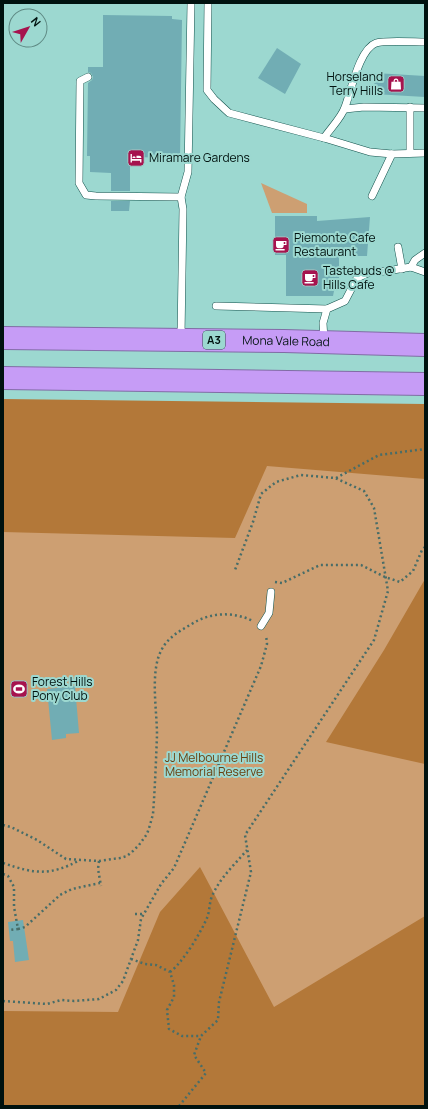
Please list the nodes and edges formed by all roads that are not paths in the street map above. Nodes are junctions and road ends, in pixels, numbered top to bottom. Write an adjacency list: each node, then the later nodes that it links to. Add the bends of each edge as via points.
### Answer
1 (191, 3): 13 (lane, via 188,172)
2 (208, 3): 8 (lane, via 207,90 214,99 229,112)
3 (425, 42): 7 (lane, via 377,42 369,46 358,67)
4 (88, 77): 13 (lane, via 80,81 79,183 86,195)
5 (410, 107): 6 (lane); 7 (lane); 9 (lane)
6 (425, 108)
7 (345, 109): 8 (lane)
8 (324, 138): 11 (lane, via 370,152)
9 (410, 153): 10 (lane); 11 (lane)
10 (425, 153)
11 (392, 154): 12 (lane)
12 (372, 196)
13 (180, 197): 22 (lane, via 184,209)
14 (398, 247): 17 (lane)
15 (425, 254): 16 (lane, via 414,260)
16 (411, 268): 17 (lane); 18 (lane)
17 (402, 269): 20 (lane, via 370,272 357,278 345,301)
18 (425, 272)
19 (216, 306): 20 (lane)
20 (326, 309): 23 (lane, via 323,323)
21 (3, 338): 22 (highway, Mona Vale Road / A3)
22 (181, 340): 23 (highway, Mona Vale Road / A3)
23 (324, 342): 24 (highway, Mona Vale Road / A3)
24 (425, 345)
25 (3, 378): 26 (highway)
26 (425, 384)
27 (271, 592): 28 (lane, via 269,613)
28 (261, 626)

